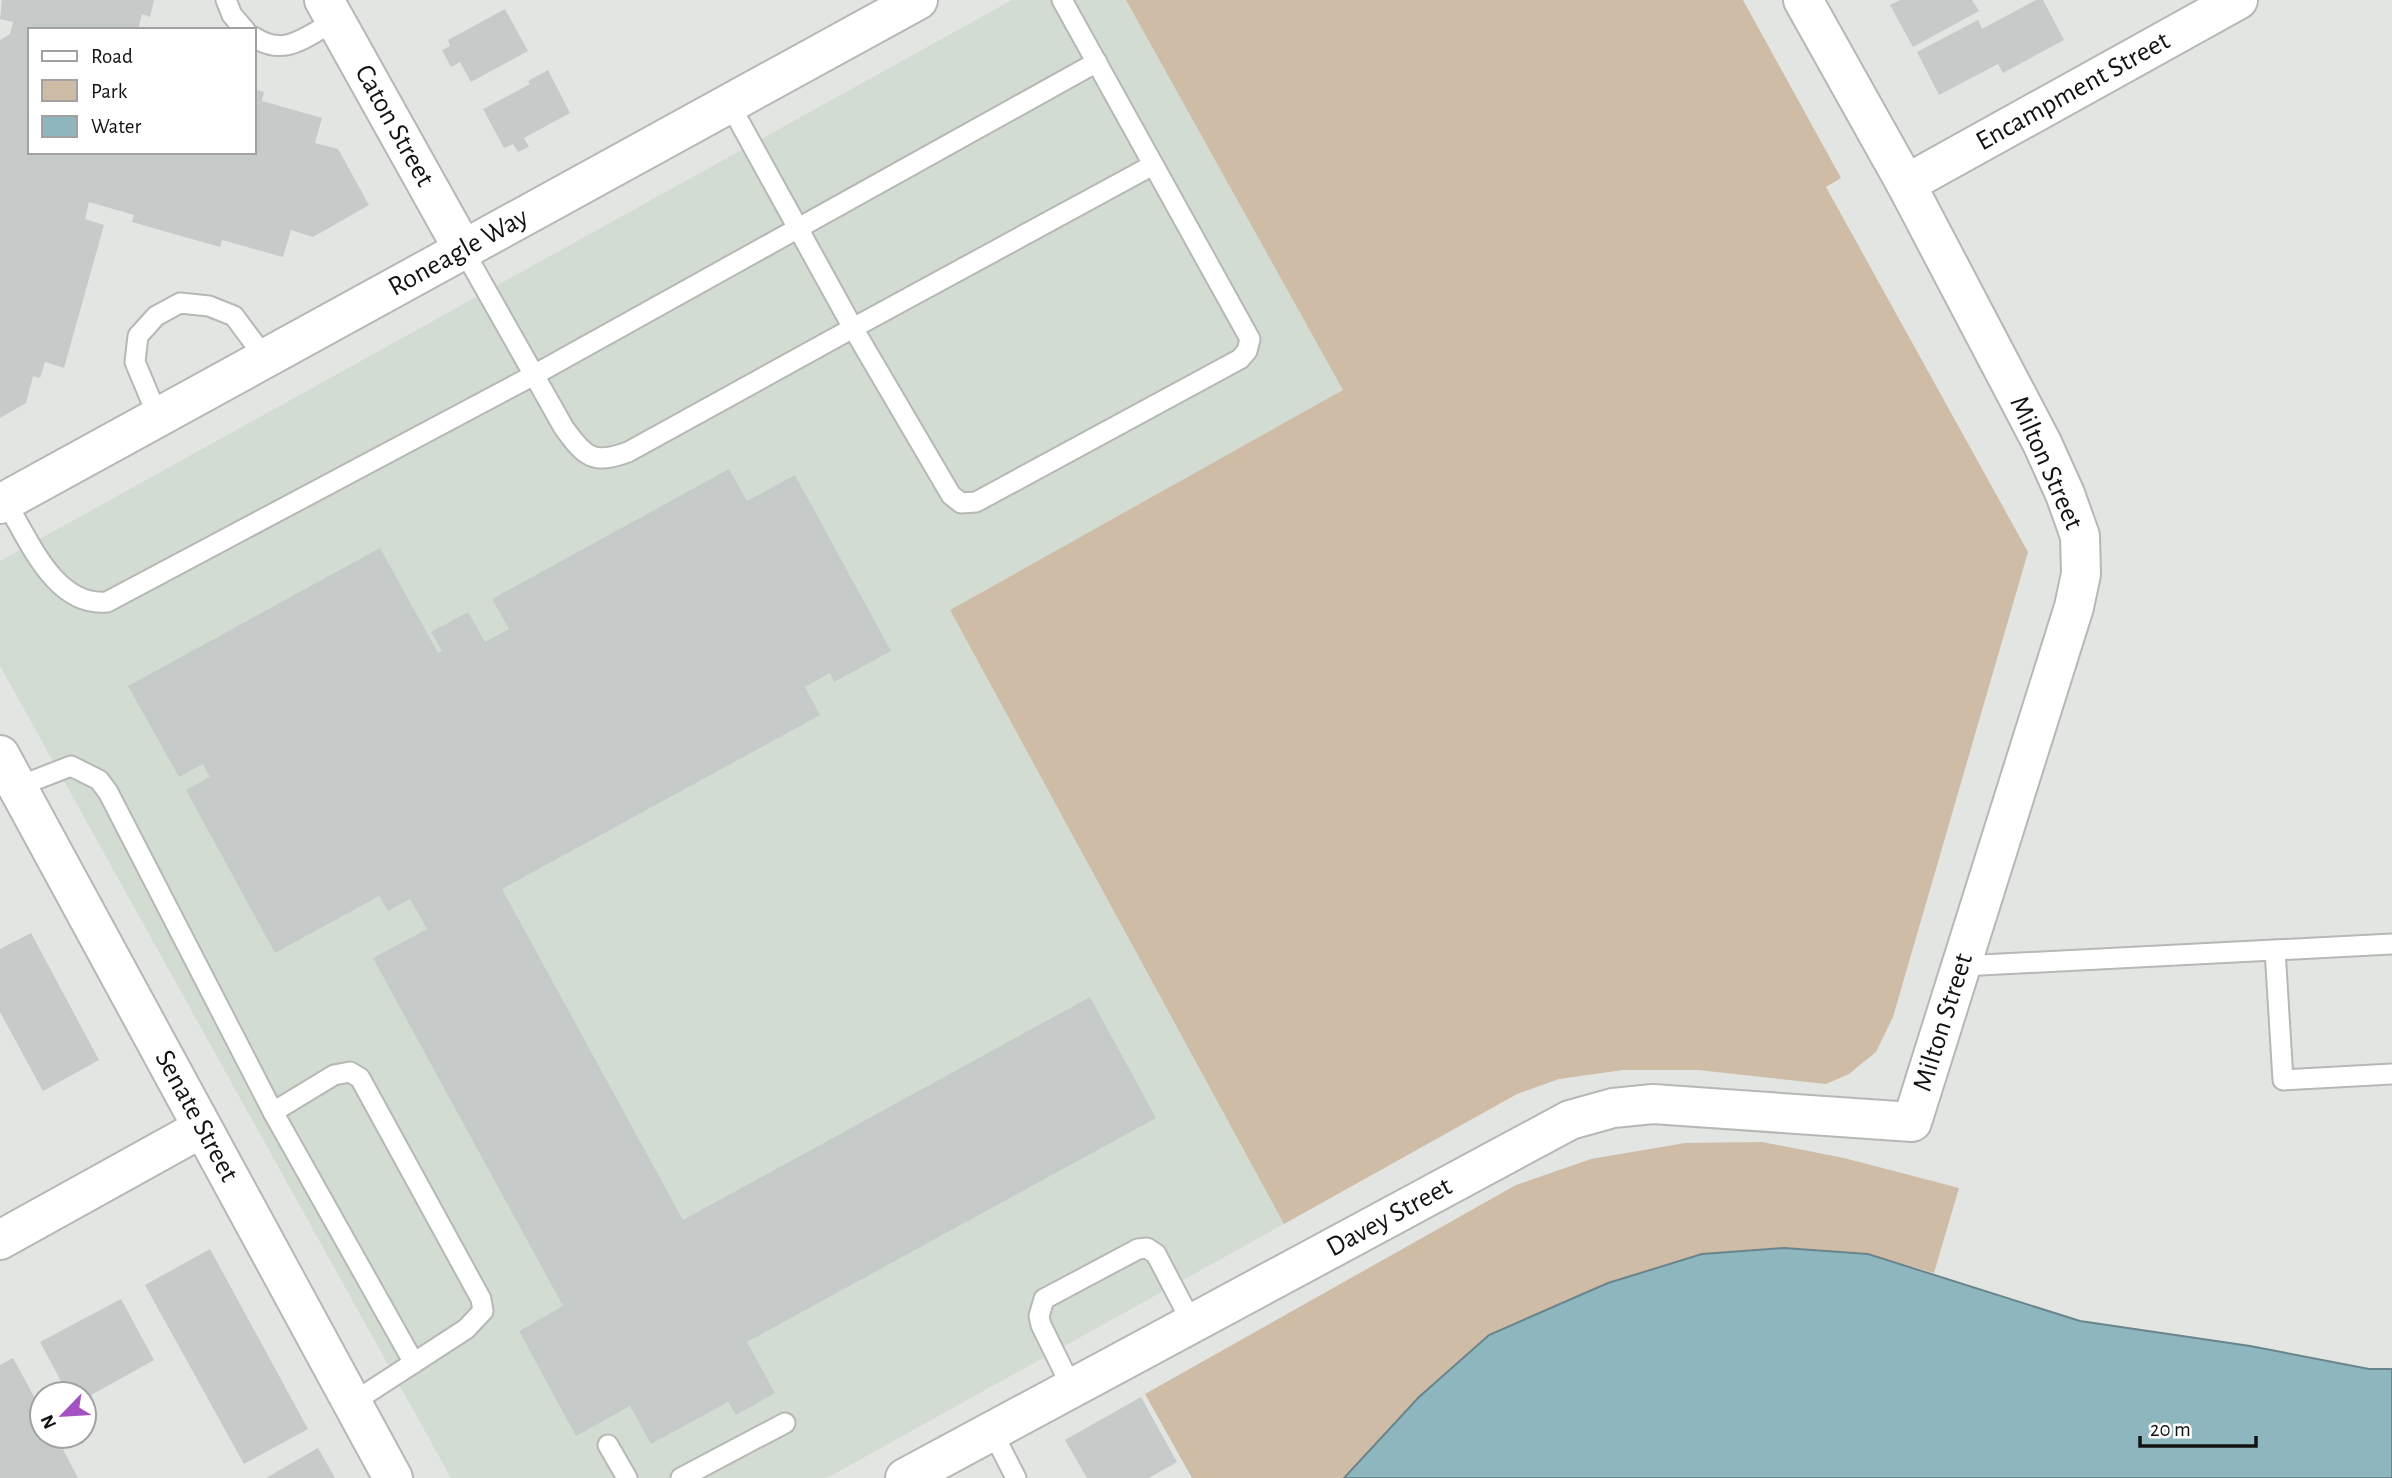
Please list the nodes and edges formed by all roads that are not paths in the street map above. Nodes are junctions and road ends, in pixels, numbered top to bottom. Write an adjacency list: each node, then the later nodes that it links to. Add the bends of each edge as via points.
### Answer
1 (226, 0): 7 (lane)
2 (918, 0): 10 (street, Roneagle Way)
3 (1062, 0): 9 (lane)
4 (1803, 0): 12 (street, Milton Street)
5 (2238, 0): 12 (street, Encampment Street)
6 (330, 10): 8 (lane, via 290,45 268,47); 14 (street, Caton Street)
7 (243, 28)
8 (256, 38)
9 (1097, 62): 11 (lane); 13 (lane)
10 (729, 103): 13 (lane); 14 (street, Roneagle Way)
11 (1153, 164): 15 (lane); 15 (lane, via 1250,339 1240,359 976,502 961,503 951,495)
12 (1906, 184): 23 (street, Milton Street, via 2042,443 2080,536 2081,574 2074,607)
13 (798, 228): 15 (lane); 17 (lane)
14 (464, 251): 16 (street, Roneagle Way); 17 (lane)
15 (853, 328): 17 (lane, via 607,460 592,458 577,445)
16 (266, 359): 18 (street, Roneagle Way); 18 (lane, via 234,316 209,306 180,303 168,309 138,336 135,362)
17 (534, 375): 19 (lane, via 107,602 93,604 64,590)
18 (158, 417): 19 (street, Roneagle Way)
19 (3, 502)
20 (9, 771): 25 (lane, via 71,766 99,780); 27 (street, Senate Street)
21 (2392, 944): 22 (lane)
22 (2275, 950): 23 (lane); 24 (lane, via 2283,1080)
23 (1962, 966): 26 (street, Milton Street)
24 (2392, 1074)
25 (274, 1112): 30 (lane); 30 (lane, via 343,1072 351,1072 366,1086 481,1299 483,1311 477,1320)
26 (1912, 1122): 29 (street, Davey Street, via 1653,1104 1613,1108 1570,1121 1529,1141)
27 (202, 1128): 28 (street); 32 (street, Senate Street)
28 (0, 1240)
29 (1192, 1323): 31 (street, Davey Street); 31 (lane, via 1156,1254 1147,1248 1044,1299 1041,1325)
30 (414, 1363): 32 (lane)
31 (1072, 1388): 34 (street, Davey Street)
32 (352, 1403): 36 (street, Senate Street)
33 (785, 1423): 38 (lane)
34 (992, 1431): 39 (street, Davey Street); 40 (lane)
35 (608, 1445): 37 (lane)
36 (393, 1478)
37 (626, 1478)
38 (681, 1478)
39 (905, 1478)
40 (1016, 1478)

